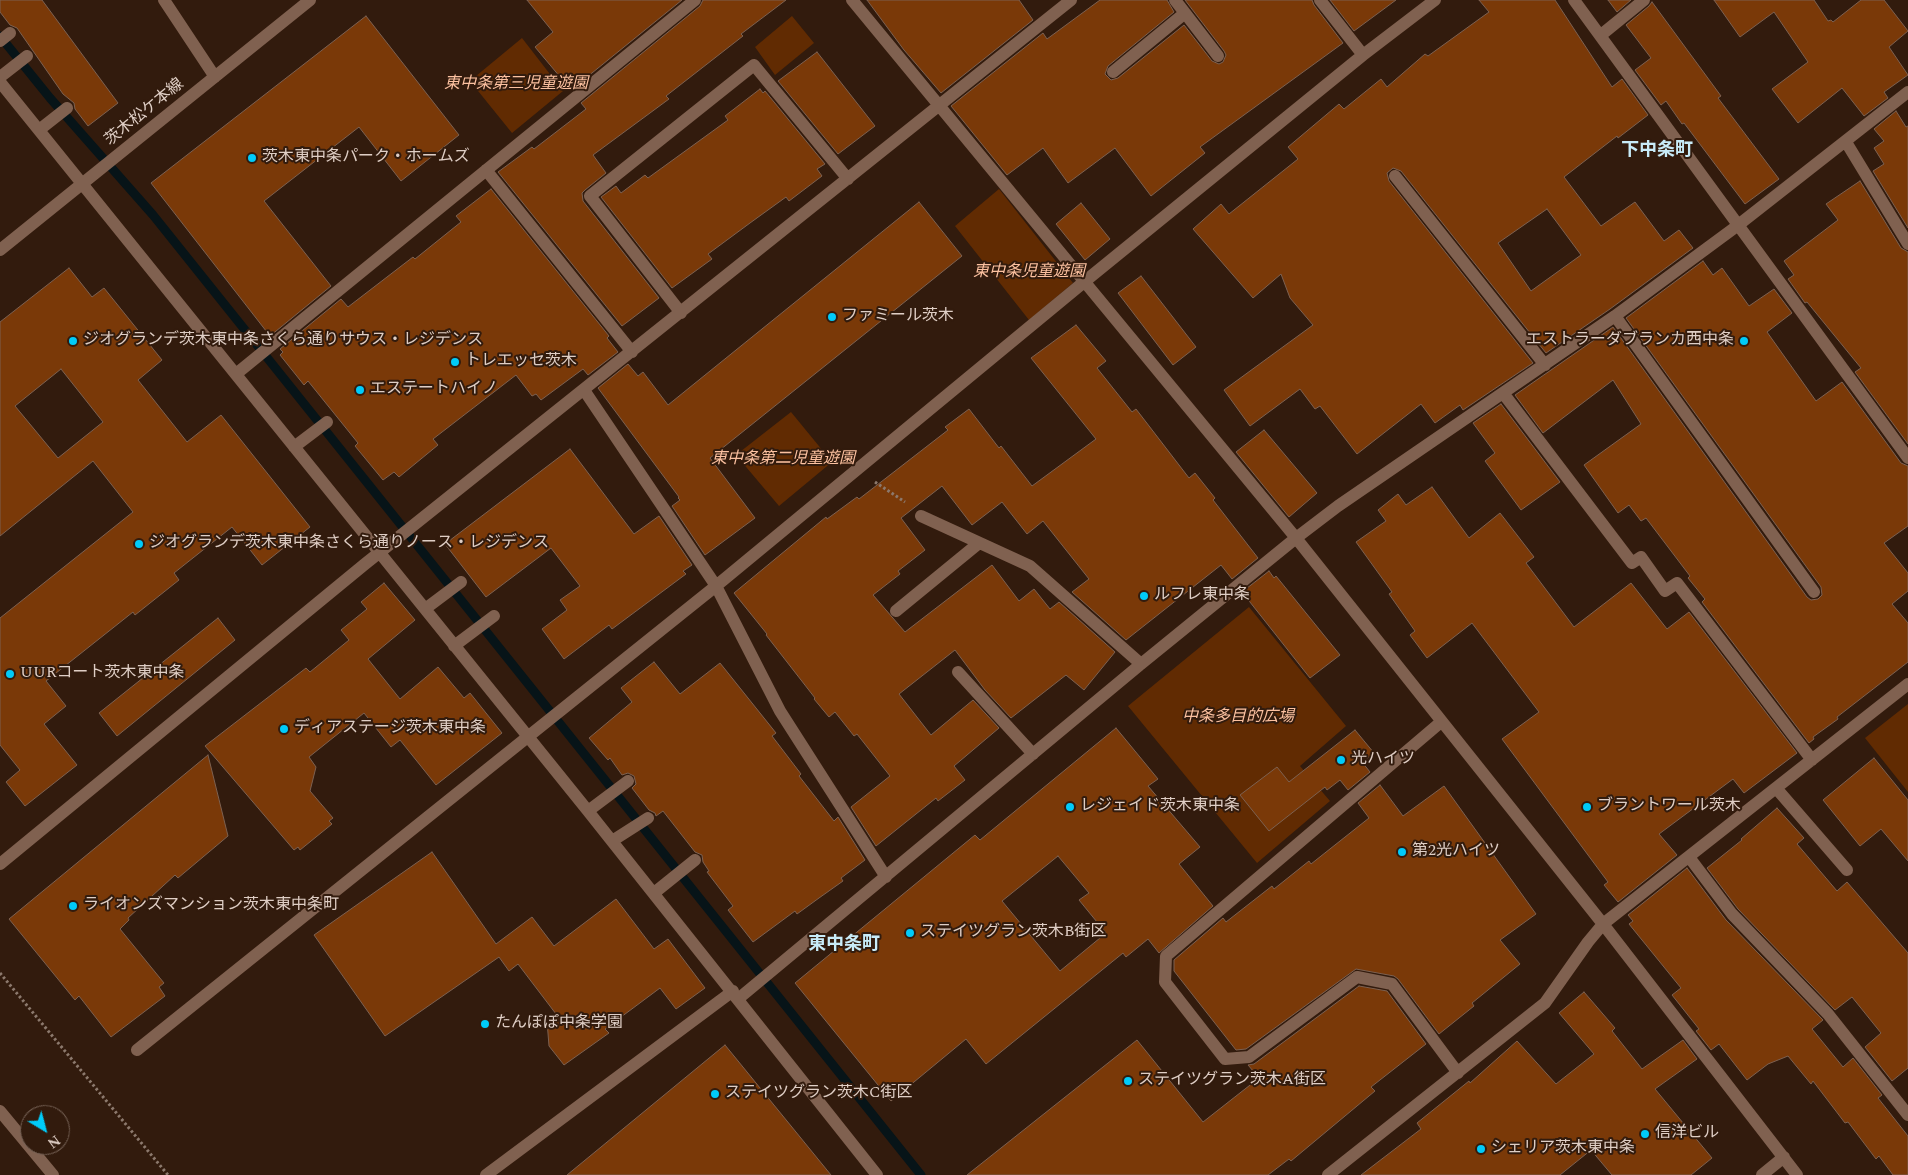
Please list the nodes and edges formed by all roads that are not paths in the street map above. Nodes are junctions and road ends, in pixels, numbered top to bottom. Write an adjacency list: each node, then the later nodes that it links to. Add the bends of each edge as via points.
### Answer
1 (164, 0): 17 (street)
2 (310, 0): 17 (street, 茨木松ケ本線)
3 (695, 0): 25 (street)
4 (852, 0): 21 (street)
5 (1071, 0): 21 (street)
6 (1175, 0): 11 (street)
7 (1320, 0): 13 (street)
8 (1435, 0): 13 (street)
9 (1574, 0): 12 (street)
10 (1644, 0): 12 (street)
11 (1185, 13): 15 (street); 16 (street)
12 (1600, 35): 29 (street)
13 (1363, 55): 32 (street)
14 (27, 56): 18 (street)
15 (1218, 56)
16 (1113, 72)
17 (215, 77): 28 (street, 茨木松ケ本線)
18 (0, 78)
19 (0, 82): 23 (street)
20 (1908, 92): 24 (street)
21 (940, 106): 27 (street); 32 (street)
22 (67, 108): 23 (street)
23 (39, 130): 28 (street)
24 (1846, 142): 29 (street); 30 (street)
25 (486, 170): 35 (street); 37 (street)
26 (1395, 176): 36 (street)
27 (848, 180): 33 (street); 33 (street, via 754,65 590,196)
28 (83, 184): 31 (street, 茨木松ケ本線); 37 (street)
29 (1738, 226): 34 (street); 42 (street)
30 (1908, 244)
31 (0, 250)
32 (1084, 282): 44 (street); 48 (street)
33 (681, 313): 35 (street)
34 (1614, 316): 36 (street); 49 (street)
35 (632, 352): 38 (street)
36 (1545, 365): 39 (street)
37 (236, 374): 41 (street)
38 (584, 390): 46 (street); 48 (street)
39 (1503, 393): 44 (street); 60 (street, via 1632,563 1641,557 1665,591 1677,583)
40 (328, 422): 41 (street)
41 (294, 447): 46 (street)
42 (1908, 458)
43 (922, 516): 45 (street)
44 (1296, 538): 54 (street); 57 (street)
45 (979, 543): 51 (street); 54 (street, via 1030,566)
46 (379, 553): 50 (street); 68 (street)
47 (461, 582): 50 (street)
48 (716, 586): 58 (street); 70 (street, via 780,711)
49 (1814, 592)
50 (425, 609): 53 (street)
51 (896, 611)
52 (494, 616): 53 (street)
53 (454, 646): 58 (street)
54 (1141, 664): 59 (street)
55 (958, 672): 59 (street)
56 (1908, 684): 60 (street)
57 (1441, 722): 72 (street); 75 (street, via 1166,956 1165,982 1225,1059 1250,1057 1358,977 1392,984)
58 (528, 736): 63 (street); 74 (street)
59 (1033, 754): 70 (street)
60 (1812, 760): 62 (street)
61 (625, 783): 63 (street)
62 (1776, 788): 66 (street); 69 (street)
63 (588, 811): 65 (street)
64 (648, 818): 65 (street)
65 (612, 841): 71 (street)
66 (1689, 857): 72 (street); 77 (street, via 1732,914 1828,1014)
67 (692, 863): 71 (street)
68 (0, 864)
69 (1847, 870)
70 (886, 877): 73 (street, via 752,988)
71 (654, 893): 73 (street)
72 (1603, 924): 75 (street, via 1546,1003); 78 (street)
73 (736, 995): 80 (street); 81 (street)
74 (137, 1050)
75 (1458, 1073): 82 (street)
76 (0, 1111): 79 (street)
77 (1908, 1115)
78 (1784, 1157): 83 (street); 84 (street)
79 (52, 1175)
80 (486, 1175)
81 (878, 1175)
82 (1328, 1175)
83 (1762, 1175)
84 (1798, 1175)

